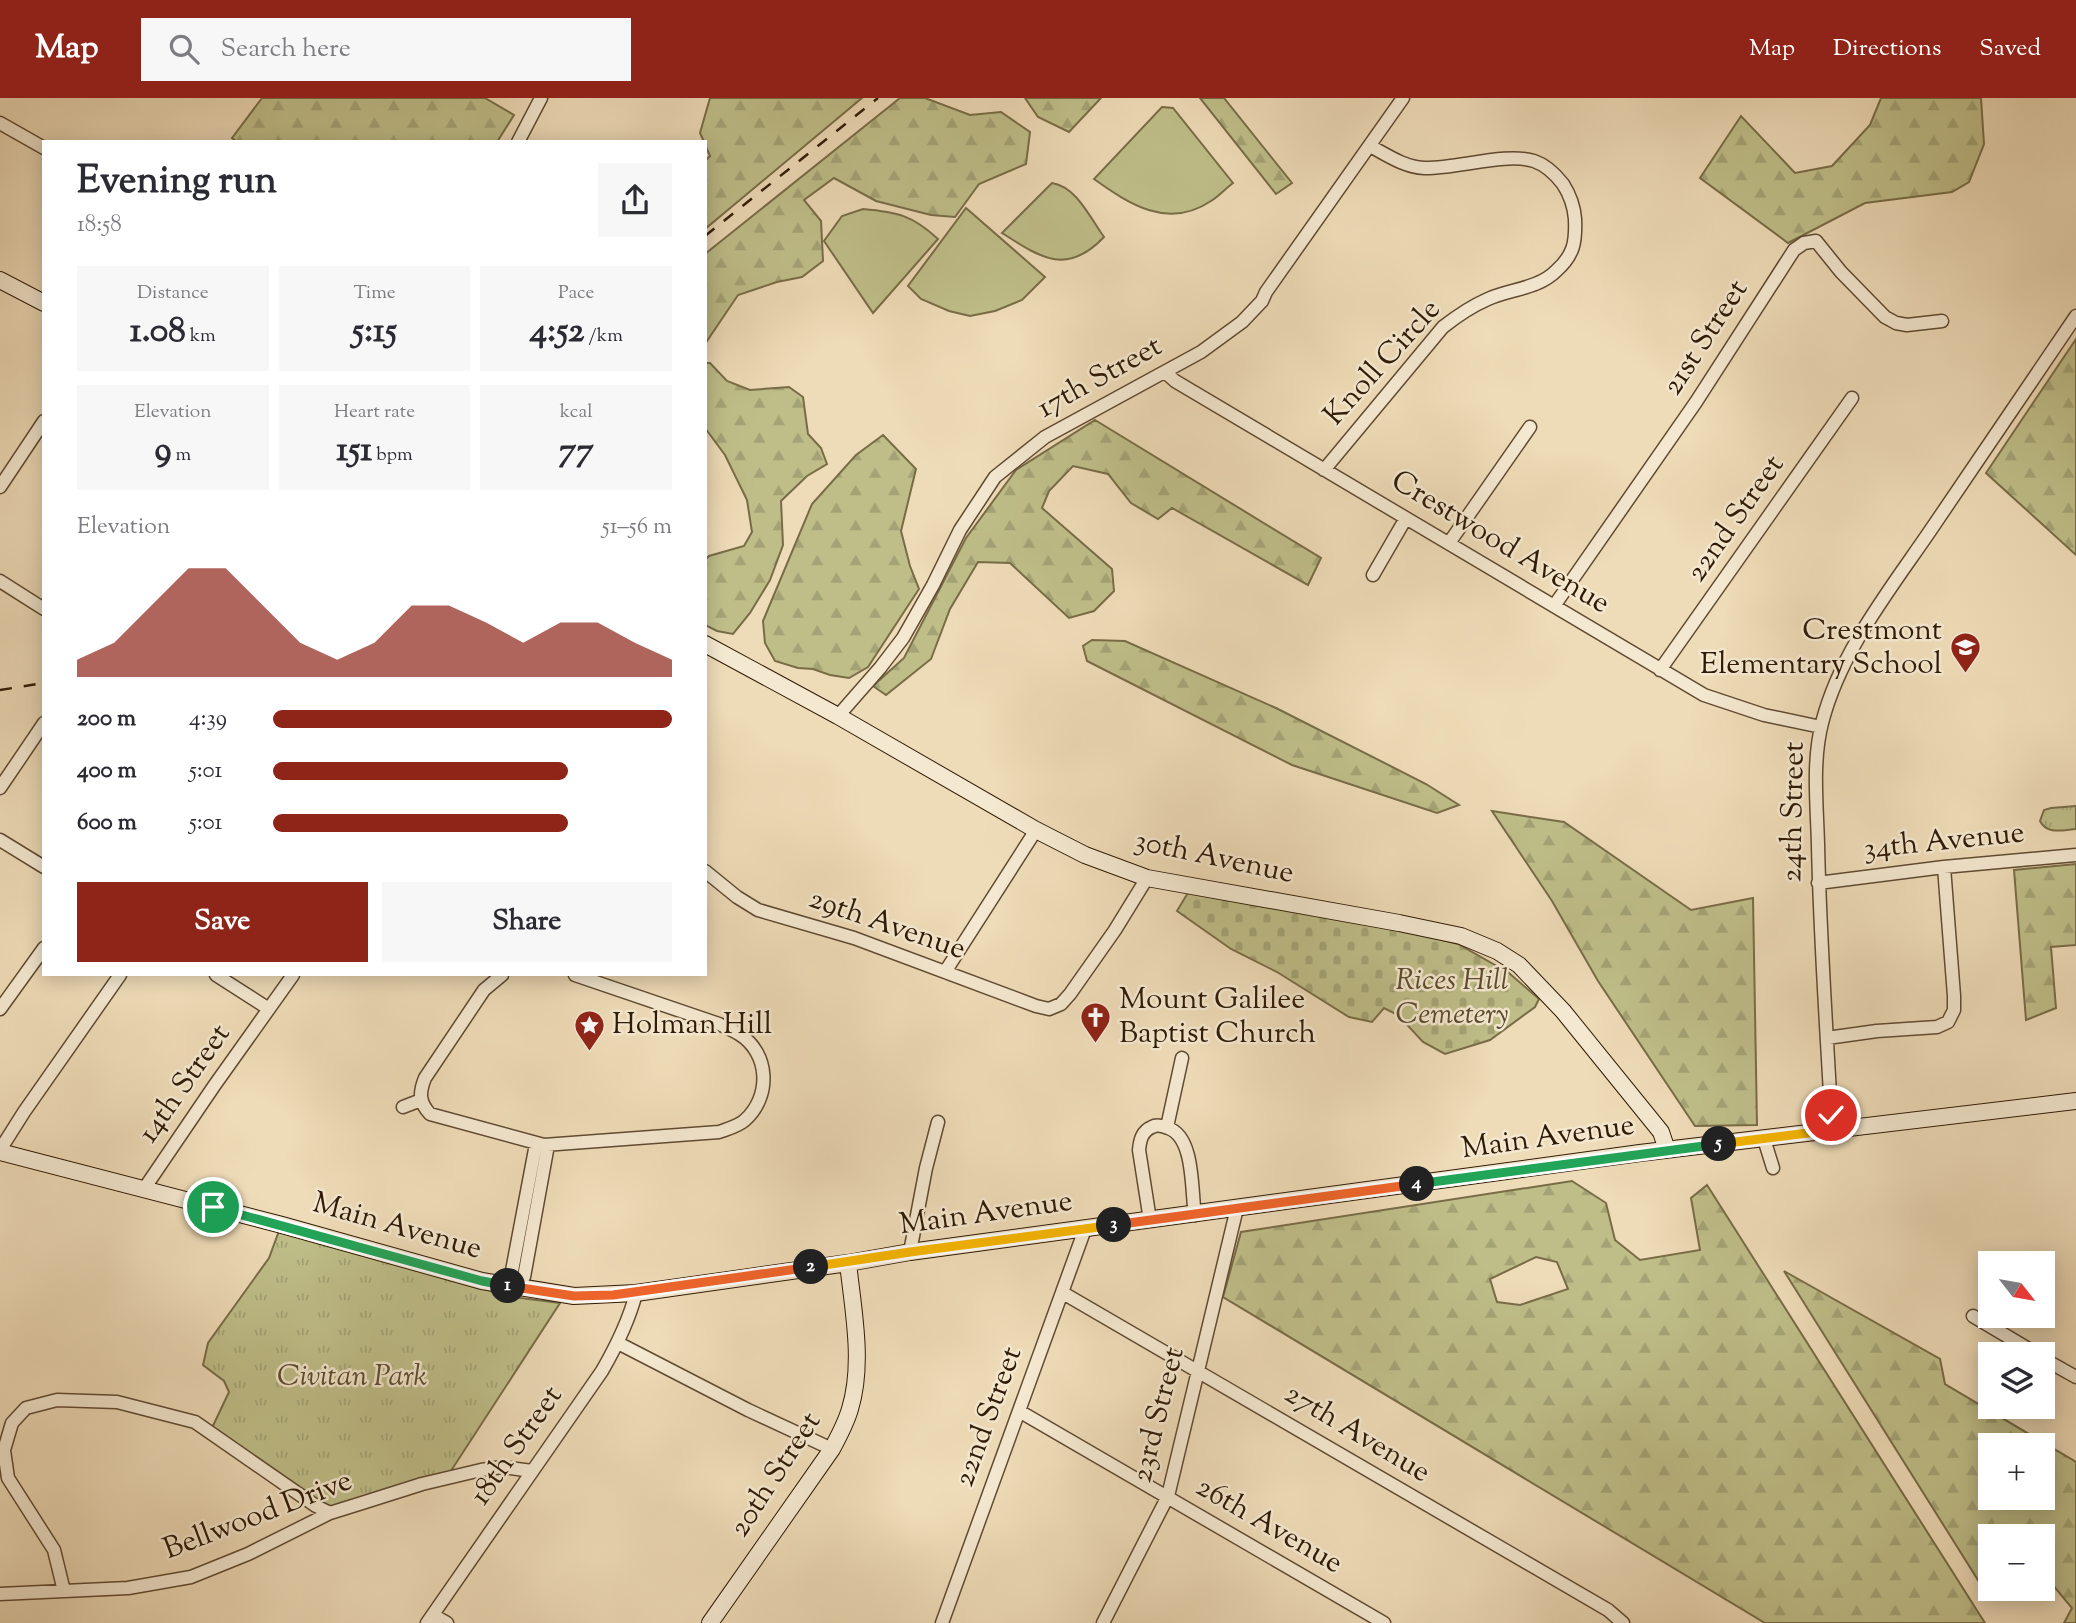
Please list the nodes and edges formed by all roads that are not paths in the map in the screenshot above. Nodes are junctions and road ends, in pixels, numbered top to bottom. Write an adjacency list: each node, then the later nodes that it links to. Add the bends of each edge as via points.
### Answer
1 (541, 98): 4 (street)
2 (1404, 98): 5 (street, 17th Street)
3 (0, 123): 6 (street)
4 (519, 140)
5 (1370, 146): 11 (street, 17th Street, via 1262,301 1242,322); 15 (street, Knoll Circle, via 1421,168 1510,158 1535,161 1556,175 1570,195 1575,229 1571,255 1555,273 1489,298 1443,327)
6 (42, 147)
7 (0, 281): 8 (main road)
8 (42, 302)
9 (2076, 316): 27 (street, 24th Street, via 1856,643 1839,672)
10 (1942, 321): 21 (street, 21st Street, via 1896,323 1841,272 1816,241 1794,250 1696,402)
11 (1165, 372): 15 (street, Crestwood Avenue); 25 (street, 17th Street, via 1045,437 995,477 960,530 903,638)
12 (1852, 398): 24 (street, 22nd Street)
13 (42, 424): 16 (street)
14 (1530, 427): 18 (street)
15 (1324, 470): 17 (street, Crestwood Avenue)
16 (0, 487)
17 (1406, 518): 18 (street, Crestwood Avenue); 19 (street)
18 (1449, 543): 21 (street, Crestwood Avenue)
19 (1373, 575)
20 (0, 581): 22 (street)
21 (1554, 606): 24 (street, Crestwood Avenue)
22 (42, 608)
23 (707, 646): 25 (main road, 30th Avenue)
24 (1660, 670): 27 (street, Crestwood Avenue, via 1738,708)
25 (838, 716): 29 (main road, 30th Avenue)
26 (42, 726): 28 (street)
27 (1821, 726): 36 (street, 24th Street, via 1816,772)
28 (0, 788)
29 (1036, 830): 35 (main road, 30th Avenue); 38 (street)
30 (0, 840): 32 (street)
31 (2076, 855): 33 (street, 34th Avenue)
32 (42, 866)
33 (1944, 867): 36 (street, 34th Avenue); 46 (street, via 1954,996 1948,1022 1937,1027)
34 (707, 873): 38 (street, 29th Avenue, via 758,910)
35 (1147, 878): 38 (street, 29th Avenue, via 1060,1004 1049,1009 1037,1006); 56 (main road, 30th Avenue, via 1399,923 1461,936 1497,951 1519,965 1563,1011 1661,1132)
36 (1818, 883): 46 (street, 24th Street)
37 (42, 951): 45 (street)
38 (946, 972)
39 (119, 976): 57 (street)
40 (218, 976): 44 (street)
41 (292, 976): 44 (street, 14th Street)
42 (501, 976): 48 (street, via 484,990 431,1066)
43 (578, 976): 55 (street, via 741,1034 758,1054 765,1079 759,1103 743,1122 719,1132)
44 (270, 1009): 59 (street, 14th Street)
45 (0, 1010)
46 (1827, 1038): 53 (street, 24th Street)
47 (1182, 1058): 52 (street)
48 (421, 1100): 50 (street); 55 (street, via 430,1114)
49 (2076, 1101): 53 (main road, Main Avenue)
50 (403, 1107)
51 (938, 1122): 64 (street)
52 (1167, 1127): 61 (street, via 1181,1136 1187,1148); 62 (street, via 1153,1126 1140,1140)
53 (1832, 1130): 54 (main road, Main Avenue)
54 (1764, 1139): 56 (main road, Main Avenue); 58 (street)
55 (542, 1144): 66 (street, via 524,1277)
56 (1667, 1150): 60 (main road, Main Avenue)
57 (0, 1151): 59 (main road, Main Avenue)
58 (1773, 1168)
59 (144, 1189): 66 (main road, Main Avenue)
60 (1237, 1208): 61 (main road, Main Avenue); 73 (street, 23rd Street)
61 (1195, 1215): 62 (main road, Main Avenue)
62 (1150, 1220): 63 (main road, Main Avenue)
63 (1085, 1229): 64 (main road, Main Avenue); 68 (street, 22nd Street)
64 (910, 1252): 65 (main road, Main Avenue)
65 (848, 1263): 67 (main road, Main Avenue); 77 (main road, 20th Street, via 856,1369 851,1406)
66 (513, 1287): 67 (main road, Main Avenue, via 574,1296)
67 (636, 1293): 71 (street, 18th Street)
68 (1063, 1293): 73 (street, 27th Avenue); 75 (street, 22nd Street)
69 (1973, 1316): 70 (street)
70 (2017, 1342)
71 (618, 1343): 77 (street); 78 (street, 18th Street)
72 (2055, 1365): 74 (street)
73 (1197, 1370): 79 (street, 23rd Street); 89 (street, 27th Avenue, via 1608,1610)
74 (2076, 1377)
75 (1020, 1411): 79 (street, 26th Avenue); 86 (street, 22nd Street)
76 (2, 1449): 80 (street, via 12,1423 26,1408 57,1400 117,1402 195,1422); 81 (street, via 8,1478 54,1550)
77 (832, 1449): 85 (main road, 20th Street)
78 (532, 1471): 80 (street, Bellwood Drive, via 481,1470); 83 (street, 18th Street)
79 (1168, 1496): 87 (street, 23rd Street); 88 (street, 26th Avenue)
80 (330, 1513): 81 (street, Bellwood Drive, via 191,1577 128,1588)
81 (64, 1591): 82 (street, Bellwood Drive)
82 (0, 1594)
83 (430, 1619): 84 (street)
84 (447, 1623)
85 (710, 1623)
86 (942, 1623)
87 (1103, 1623)
88 (1384, 1623)
89 (1623, 1623)

